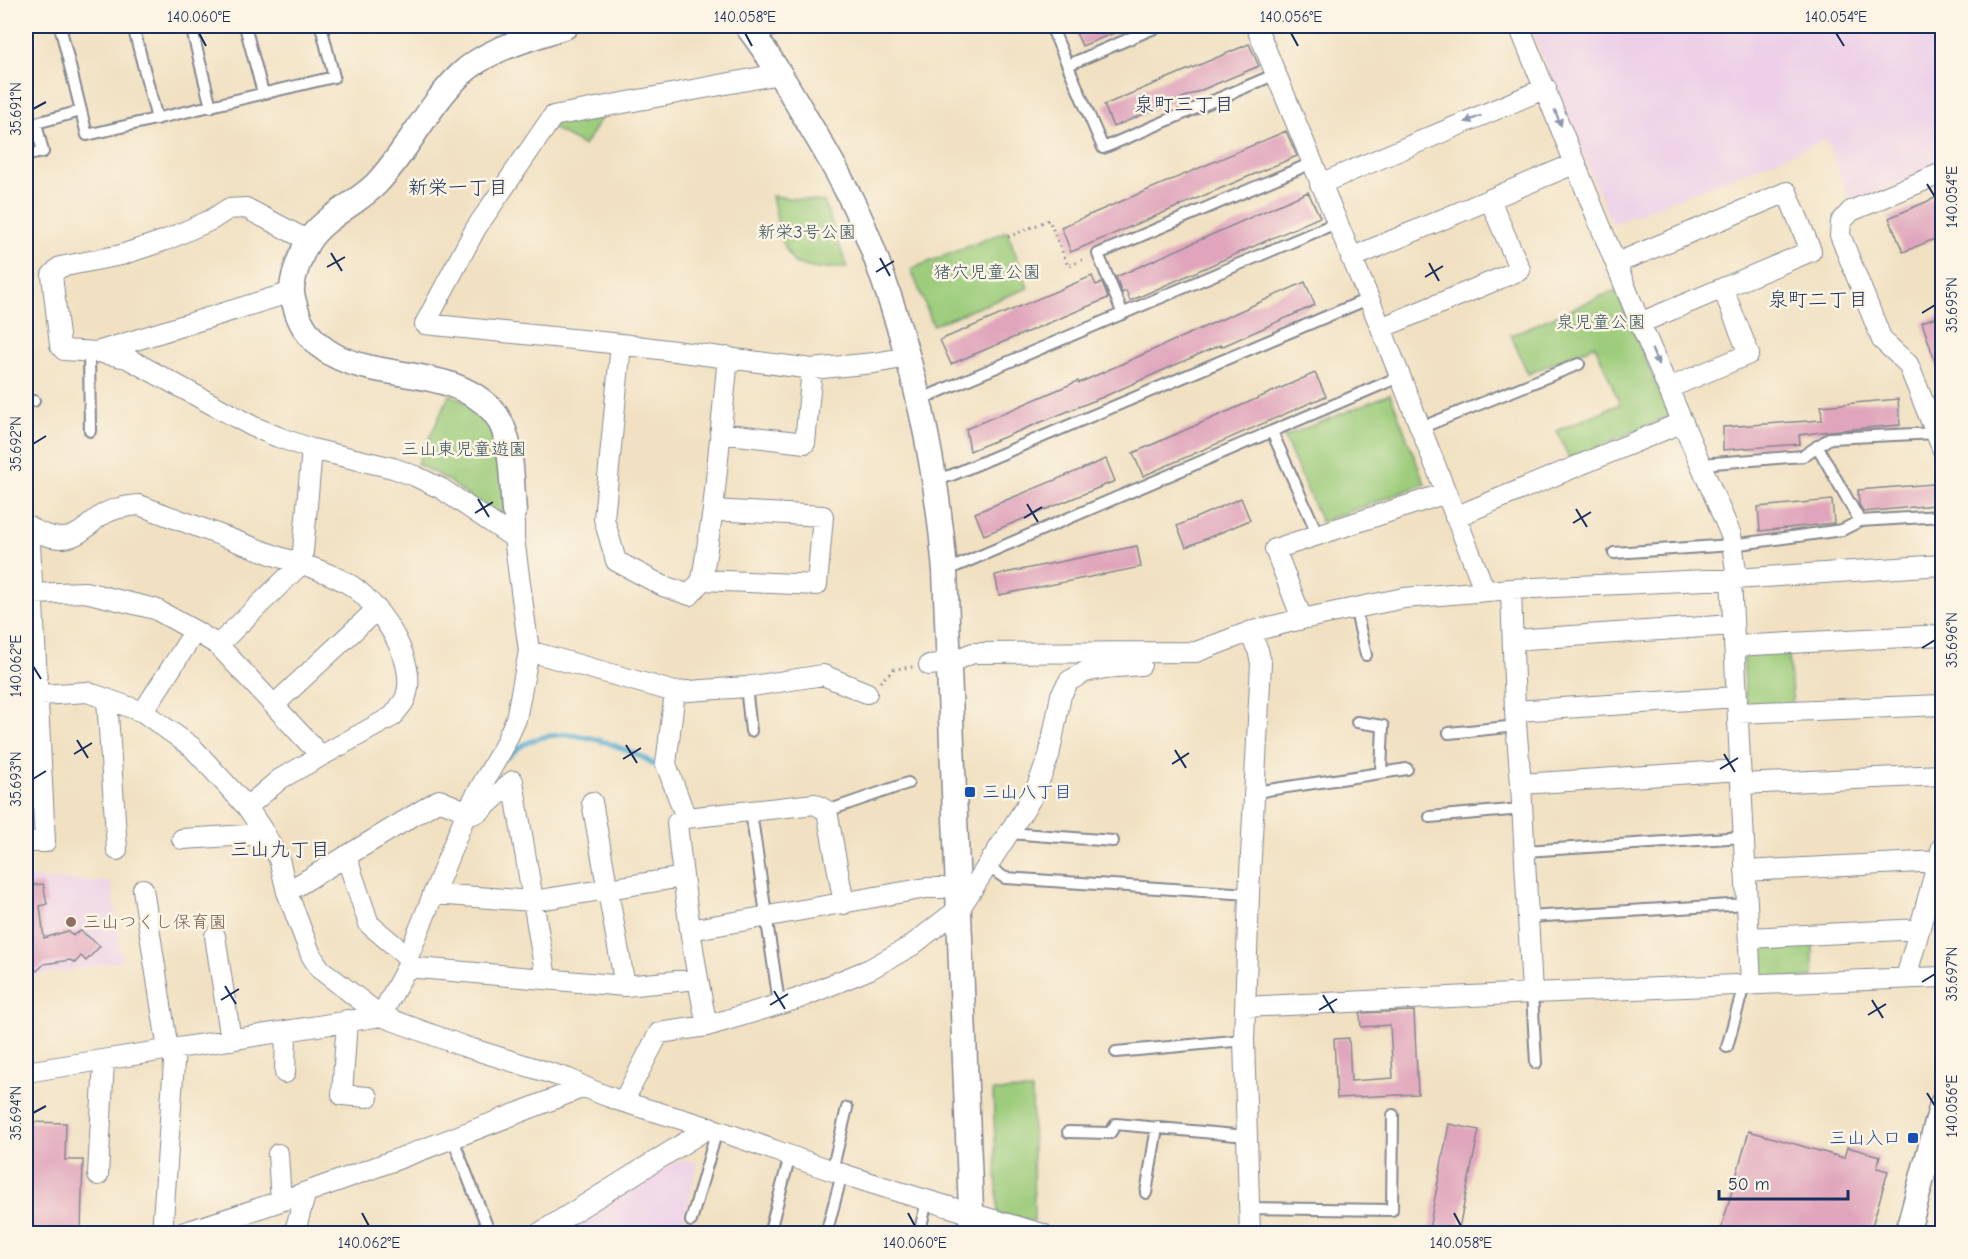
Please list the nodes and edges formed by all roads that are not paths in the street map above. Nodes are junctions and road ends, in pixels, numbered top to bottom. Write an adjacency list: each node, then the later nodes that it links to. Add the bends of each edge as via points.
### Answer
1 (60, 26): 20 (lane)
2 (134, 26): 21 (lane)
3 (191, 26): 19 (lane)
4 (245, 26): 18 (lane)
5 (321, 26): 18 (lane, via 334,77)
6 (566, 26): 12 (street)
7 (783, 26): 13 (lane)
8 (1052, 26): 14 (lane)
9 (1159, 26): 14 (lane)
10 (1256, 26): 16 (street)
11 (1519, 26): 17 (street)
12 (537, 30): 29 (street, via 495,51 460,75 376,185 321,227)
13 (752, 31): 15 (street)
14 (1068, 65): 16 (lane, via 1103,148)
15 (779, 74): 38 (street, via 553,116 476,228 425,324); 41 (street, via 861,220)
16 (1276, 74): 24 (street)
17 (1546, 88): 23 (street, one-way to 23); 26 (street, one-way to 26)
18 (263, 93): 19 (lane)
19 (211, 107): 21 (lane)
20 (81, 111): 21 (lane, via 87,135); 22 (lane, via 36,123 43,152)
21 (157, 119)
22 (26, 155)
23 (1576, 163): 27 (street); 31 (street)
24 (1312, 164): 26 (street); 35 (lane, via 1098,254)
25 (1942, 173): 52 (street, via 1851,211 1841,222 1840,235 1882,340 1908,364)
26 (1320, 184): 28 (street)
27 (1490, 200): 30 (street); 37 (street, via 1520,270)
28 (1336, 223): 30 (street); 35 (lane)
29 (309, 241): 33 (street); 39 (street, via 246,208 228,209 166,240 121,255 60,267 52,275 60,345 64,350)
30 (1351, 258): 34 (street)
31 (1617, 263): 32 (street, via 1787,192 1811,252); 36 (street)
32 (1723, 290): 36 (street); 45 (street, via 1749,354)
33 (292, 292): 39 (street); 59 (street, via 302,325 326,351 349,363 450,384 494,412 507,438)
34 (1368, 299): 37 (street); 56 (lane)
35 (1123, 314): 46 (lane)
36 (1640, 323): 45 (street, one-way to 45)
37 (1381, 328): 44 (street)
38 (621, 344): 40 (street); 73 (street, via 604,519 616,561 663,586 690,595)
39 (93, 352): 49 (lane); 54 (street, via 127,358 252,426)
40 (728, 357): 43 (street); 51 (street)
41 (909, 357): 43 (street); 46 (street)
42 (1579, 364): 48 (lane)
43 (812, 369): 51 (street, via 805,443)
44 (1399, 378): 48 (street); 50 (lane)
45 (1669, 388): 47 (street)
46 (919, 400): 56 (street)
47 (1683, 422): 55 (street); 61 (street)
48 (1420, 428): 57 (street)
49 (90, 431)
50 (1272, 432): 65 (lane); 71 (lane)
51 (720, 433): 58 (street)
52 (1940, 441): 53 (lane, via 1830,438)
53 (1817, 446): 55 (lane, via 1803,456); 62 (lane)
54 (312, 449): 66 (street, via 415,476 442,489); 69 (street)
55 (1701, 464): 67 (street)
56 (934, 480): 71 (street)
57 (1446, 493): 61 (street); 65 (street)
58 (713, 510): 73 (street); 73 (street, via 823,516 817,585)
59 (514, 511): 66 (street)
60 (1942, 516): 62 (lane)
61 (1455, 517): 75 (street)
62 (1860, 521): 67 (lane, via 1842,530)
63 (26, 525): 69 (street, via 44,536 75,535 104,514 139,505)
64 (26, 531): 76 (street)
65 (1318, 535): 79 (street, via 1275,549)
66 (514, 538): 87 (street)
67 (1732, 544): 68 (lane); 72 (street)
68 (1614, 553)
69 (302, 563): 78 (street, via 352,586); 85 (street)
70 (1942, 565): 72 (street)
71 (945, 572): 90 (street)
72 (1734, 578): 74 (street); 80 (street)
73 (702, 580)
74 (1511, 589): 75 (street); 84 (street)
75 (1485, 591): 77 (street)
76 (32, 594): 81 (street, via 86,592 155,609); 94 (street)
77 (1355, 607): 79 (street); 89 (lane)
78 (378, 609): 96 (street); 104 (street, via 398,639 406,667 408,689 404,700 393,716)
79 (1302, 619): 82 (street)
80 (1733, 625): 84 (street); 86 (street)
81 (195, 631): 85 (street); 99 (street)
82 (1250, 632): 88 (street, via 1196,652); 111 (street, via 1261,663)
83 (1942, 634): 86 (street)
84 (1514, 640): 100 (street)
85 (218, 645): 96 (street)
86 (1734, 646): 97 (street)
87 (529, 651): 92 (street); 116 (street, via 516,719)
88 (1177, 653): 90 (street, via 973,653); 120 (street, via 1153,664 1084,672 1069,681 1061,695 1049,756 1034,794)
89 (1366, 655)
90 (939, 664): 142 (street)
91 (746, 687): 92 (street); 93 (street, via 823,675); 102 (lane)
92 (675, 692): 119 (street, via 666,764)
93 (867, 693)
94 (32, 695): 95 (street, via 87,692); 125 (street, via 45,842)
95 (107, 699): 99 (street); 126 (street)
96 (274, 705): 104 (street)
97 (1737, 705): 98 (street); 100 (street); 108 (street)
98 (1942, 705)
99 (143, 712): 113 (street, via 192,747)
100 (1516, 719): 103 (lane); 110 (street)
101 (1357, 722): 106 (lane, via 1383,726)
102 (751, 731)
103 (1449, 733)
104 (321, 756): 113 (street, via 280,779)
105 (1407, 769): 106 (lane)
106 (1381, 772): 111 (lane)
107 (1942, 775): 108 (street)
108 (1741, 777): 110 (street); 122 (street)
109 (908, 783): 115 (lane)
110 (1521, 784): 114 (street)
111 (1255, 792): 138 (street)
112 (592, 802): 133 (street)
113 (247, 807): 121 (street)
114 (1522, 809): 118 (lane); 127 (street)
115 (826, 811): 117 (street, via 815,804); 140 (street)
116 (467, 812): 129 (street, via 440,800); 137 (street); 139 (street, via 480,811 513,781)
117 (750, 812): 119 (street); 143 (lane)
118 (1430, 817)
119 (686, 818): 132 (street, via 677,823)
120 (1009, 833): 124 (lane); 130 (street)
121 (265, 834): 123 (street); 136 (street, via 279,859)
122 (1744, 837): 127 (lane); 131 (street)
123 (182, 839)
124 (1113, 841)
125 (26, 842)
126 (117, 850)
127 (1524, 851): 144 (street)
128 (1941, 854): 131 (street); 145 (street)
129 (345, 856): 136 (street); 149 (street, via 369,924)
130 (987, 866): 138 (lane, via 1005,878); 142 (street)
131 (1745, 871): 141 (street)
132 (683, 877): 133 (street); 146 (street)
133 (607, 888): 139 (street); 155 (street)
134 (943, 888): 140 (street)
135 (143, 889): 166 (street)
136 (287, 892): 159 (street, via 320,969)
137 (433, 894): 139 (street); 149 (street)
138 (1249, 894): 158 (street)
139 (533, 901): 151 (street)
140 (844, 904): 143 (street)
141 (1747, 904): 144 (lane); 148 (street)
142 (960, 908): 157 (street, via 911,946 870,969); 194 (street)
143 (767, 917): 146 (street); 157 (lane)
144 (1528, 917): 156 (street)
145 (1920, 929): 148 (street); 152 (street)
146 (690, 930): 153 (street)
147 (215, 936): 163 (street)
148 (1749, 938): 154 (street)
149 (407, 962): 151 (street); 159 (street)
150 (1942, 977): 152 (street)
151 (546, 978): 155 (street)
152 (1906, 978): 154 (street)
153 (698, 979): 155 (street); 161 (street)
154 (1748, 985): 156 (street); 165 (lane)
155 (625, 986)
156 (1532, 993): 158 (street); 169 (lane)
157 (779, 1003): 161 (street)
158 (1245, 1007): 164 (street)
159 (381, 1016): 160 (street); 172 (street)
160 (347, 1020): 162 (street); 173 (street, via 342,1095)
161 (707, 1026): 174 (street, via 659,1033)
162 (286, 1031): 163 (street); 171 (street)
163 (231, 1040): 166 (street)
164 (1244, 1041): 167 (lane); 181 (street)
165 (1727, 1047)
166 (171, 1050): 168 (street); 195 (street)
167 (1116, 1052)
168 (104, 1060): 170 (street); 186 (street)
169 (1536, 1062)
170 (26, 1072)
171 (285, 1073)
172 (584, 1087): 174 (street); 182 (street)
173 (368, 1097)
174 (623, 1102): 179 (street)
175 (847, 1108): 185 (lane)
176 (1941, 1114): 206 (street)
177 (1393, 1115): 191 (lane, via 1392,1210)
178 (1157, 1127): 180 (lane, via 1116,1124 1110,1133); 181 (lane); 188 (lane)
179 (713, 1129): 184 (street); 193 (lane); 200 (street)
180 (1068, 1132)
181 (1246, 1136): 191 (street)
182 (453, 1138): 187 (street); 199 (lane)
183 (278, 1154): 189 (street)
184 (790, 1156): 185 (street); 201 (lane)
185 (837, 1173): 190 (street); 202 (lane)
186 (98, 1175)
187 (306, 1192): 189 (street); 198 (street)
188 (1146, 1193)
189 (281, 1201): 192 (street)
190 (927, 1201): 194 (street); 203 (lane)
191 (1249, 1208): 205 (street)
192 (246, 1213): 196 (street); 197 (street)
193 (691, 1221)
194 (972, 1223): 204 (street)
195 (162, 1233)
196 (179, 1233)
197 (239, 1233)
198 (294, 1233)
199 (490, 1233)
200 (538, 1233)
201 (769, 1233)
202 (826, 1233)
203 (919, 1233)
204 (1043, 1233)
205 (1250, 1233)
206 (1907, 1233)

